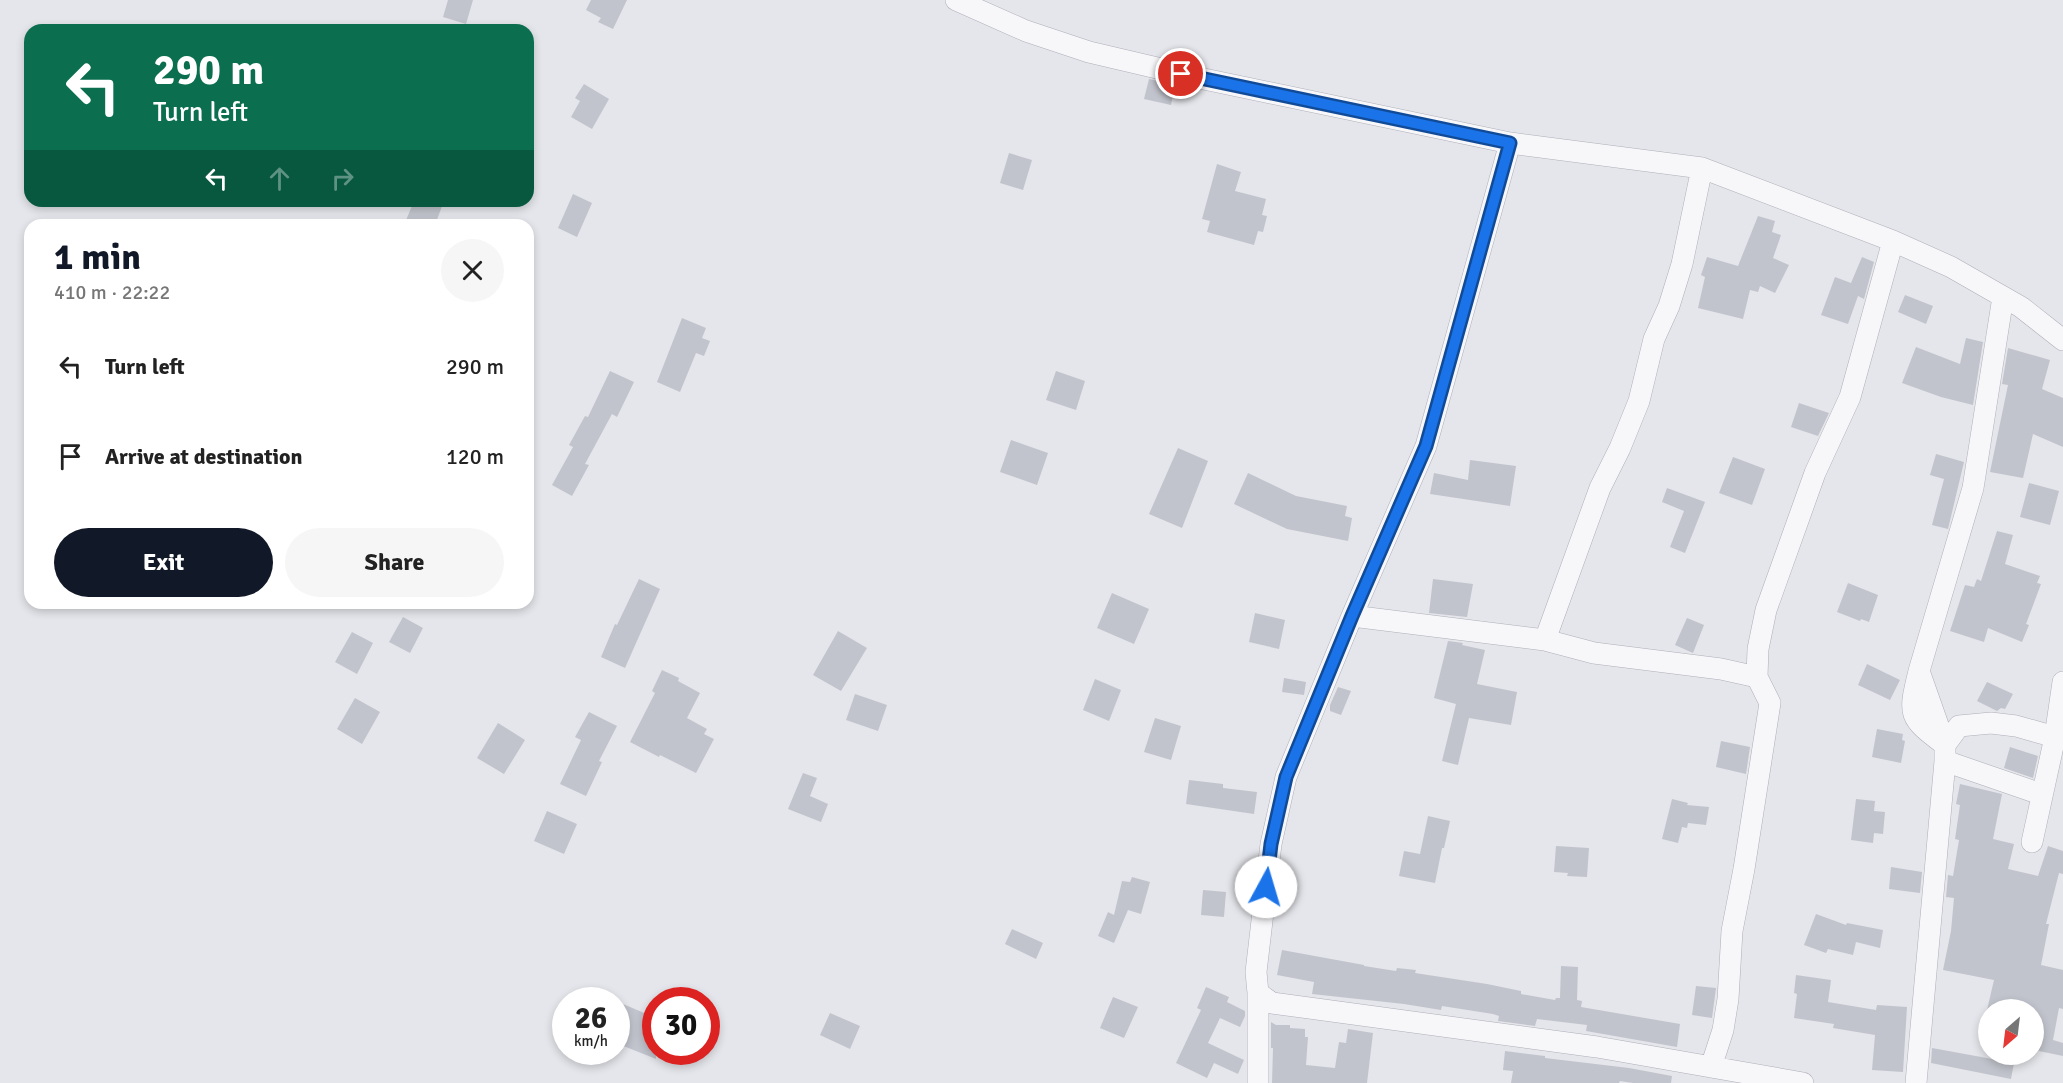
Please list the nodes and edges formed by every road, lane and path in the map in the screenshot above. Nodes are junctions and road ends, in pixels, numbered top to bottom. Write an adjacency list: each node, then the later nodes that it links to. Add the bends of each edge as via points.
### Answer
1 (956, 0): 2 (street, via 1026,32 1089,52)
2 (1510, 143): 3 (street); 7 (street, via 1426,446)
3 (1702, 168): 4 (street); 8 (street, via 1682,264 1654,339 1639,401 1600,488)
4 (1893, 241): 5 (street, via 1951,267); 9 (street, via 1850,397 1815,473 1766,610)
5 (2003, 297): 6 (street); 12 (street, via 1973,488 1919,671)
6 (2063, 339)
7 (1352, 616): 8 (street); 15 (street, via 1286,777 1271,844 1256,972)
8 (1545, 640): 9 (street, via 1594,653)
9 (1757, 677): 16 (street, via 1770,703 1732,931 1723,1030)
10 (2063, 682): 11 (street)
11 (2055, 737): 12 (street, via 1991,723 1959,726); 14 (street)
12 (1945, 753): 13 (street); 19 (street)
13 (2032, 791)
14 (2032, 842)
15 (1258, 993): 16 (street, via 1272,1003 1597,1047); 17 (street)
16 (1711, 1067): 18 (street)
17 (1258, 1083)
18 (1803, 1083)
19 (1916, 1083)

